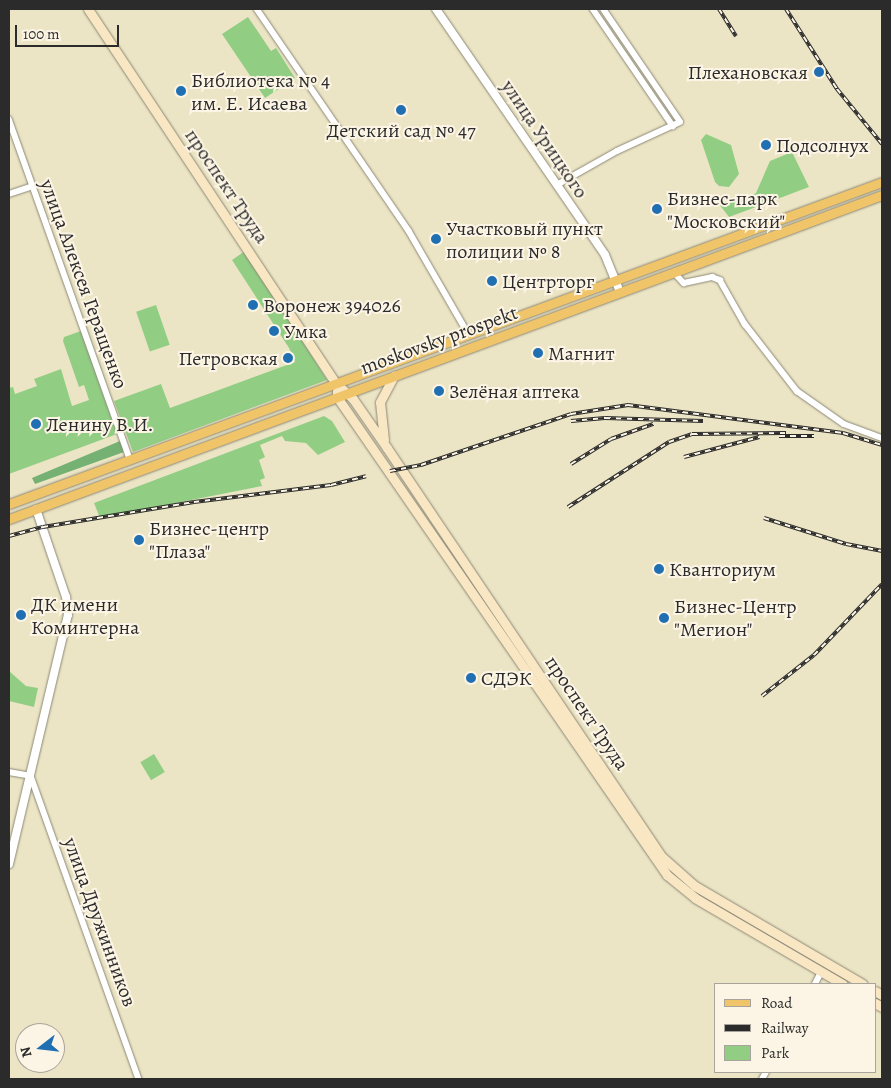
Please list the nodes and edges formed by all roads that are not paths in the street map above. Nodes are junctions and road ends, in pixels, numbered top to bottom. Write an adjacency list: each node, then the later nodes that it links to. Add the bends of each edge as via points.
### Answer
1 (88, 9): 18 (main road, проспект Труда)
2 (257, 9): 16 (street, via 410,231)
3 (436, 9): 9 (street, улица Урицкого)
4 (593, 9): 7 (street)
5 (603, 9): 7 (street, via 680,122)
6 (9, 119): 10 (street, улица Алексея Геращенко)
7 (673, 126): 9 (street, via 617,150)
8 (881, 183): 14 (main road, moskovsky prospekt)
9 (557, 185): 14 (street, улица Урицкого, via 605,255)
10 (32, 187): 11 (street); 22 (street, улица Алексея Геращенко)
11 (9, 194)
12 (882, 195): 13 (main road, moskovsky prospekt)
13 (674, 272): 15 (main road, moskovsky prospekt); 20 (street, via 684,283 712,277 720,280 745,324 797,391 844,424)
14 (616, 280): 15 (street, улица Урицкого); 16 (main road, moskovsky prospekt)
15 (620, 292): 17 (main road, moskovsky prospekt)
16 (469, 335): 18 (main road, moskovsky prospekt)
17 (394, 376): 19 (main road, moskovsky prospekt); 21 (main road, via 380,402 381,428)
18 (336, 383): 19 (main road, проспект Труда); 22 (main road, moskovsky prospekt)
19 (342, 395): 21 (main road, проспект Труда); 24 (main road, moskovsky prospekt); 28 (main road, проспект Труда)
20 (882, 438)
21 (387, 448): 28 (main road, проспект Труда)
22 (130, 459): 23 (main road, moskovsky prospekt)
23 (9, 504)
24 (36, 509): 25 (main road, moskovsky prospekt); 27 (street, via 66,597 68,615)
25 (9, 519)
26 (9, 772): 27 (street)
27 (30, 776): 29 (street); 35 (street, улица Дружинников)
28 (611, 788): 30 (main road, проспект Труда, via 674,869 695,886); 31 (main road, проспект Труда, via 655,861 683,889)
29 (9, 864)
30 (827, 962): 31 (main road); 34 (main road, проспект Труда)
31 (821, 972): 32 (street); 33 (main road, проспект Труда)
32 (815, 983)
33 (841, 983)
34 (861, 983)
35 (139, 1079)

